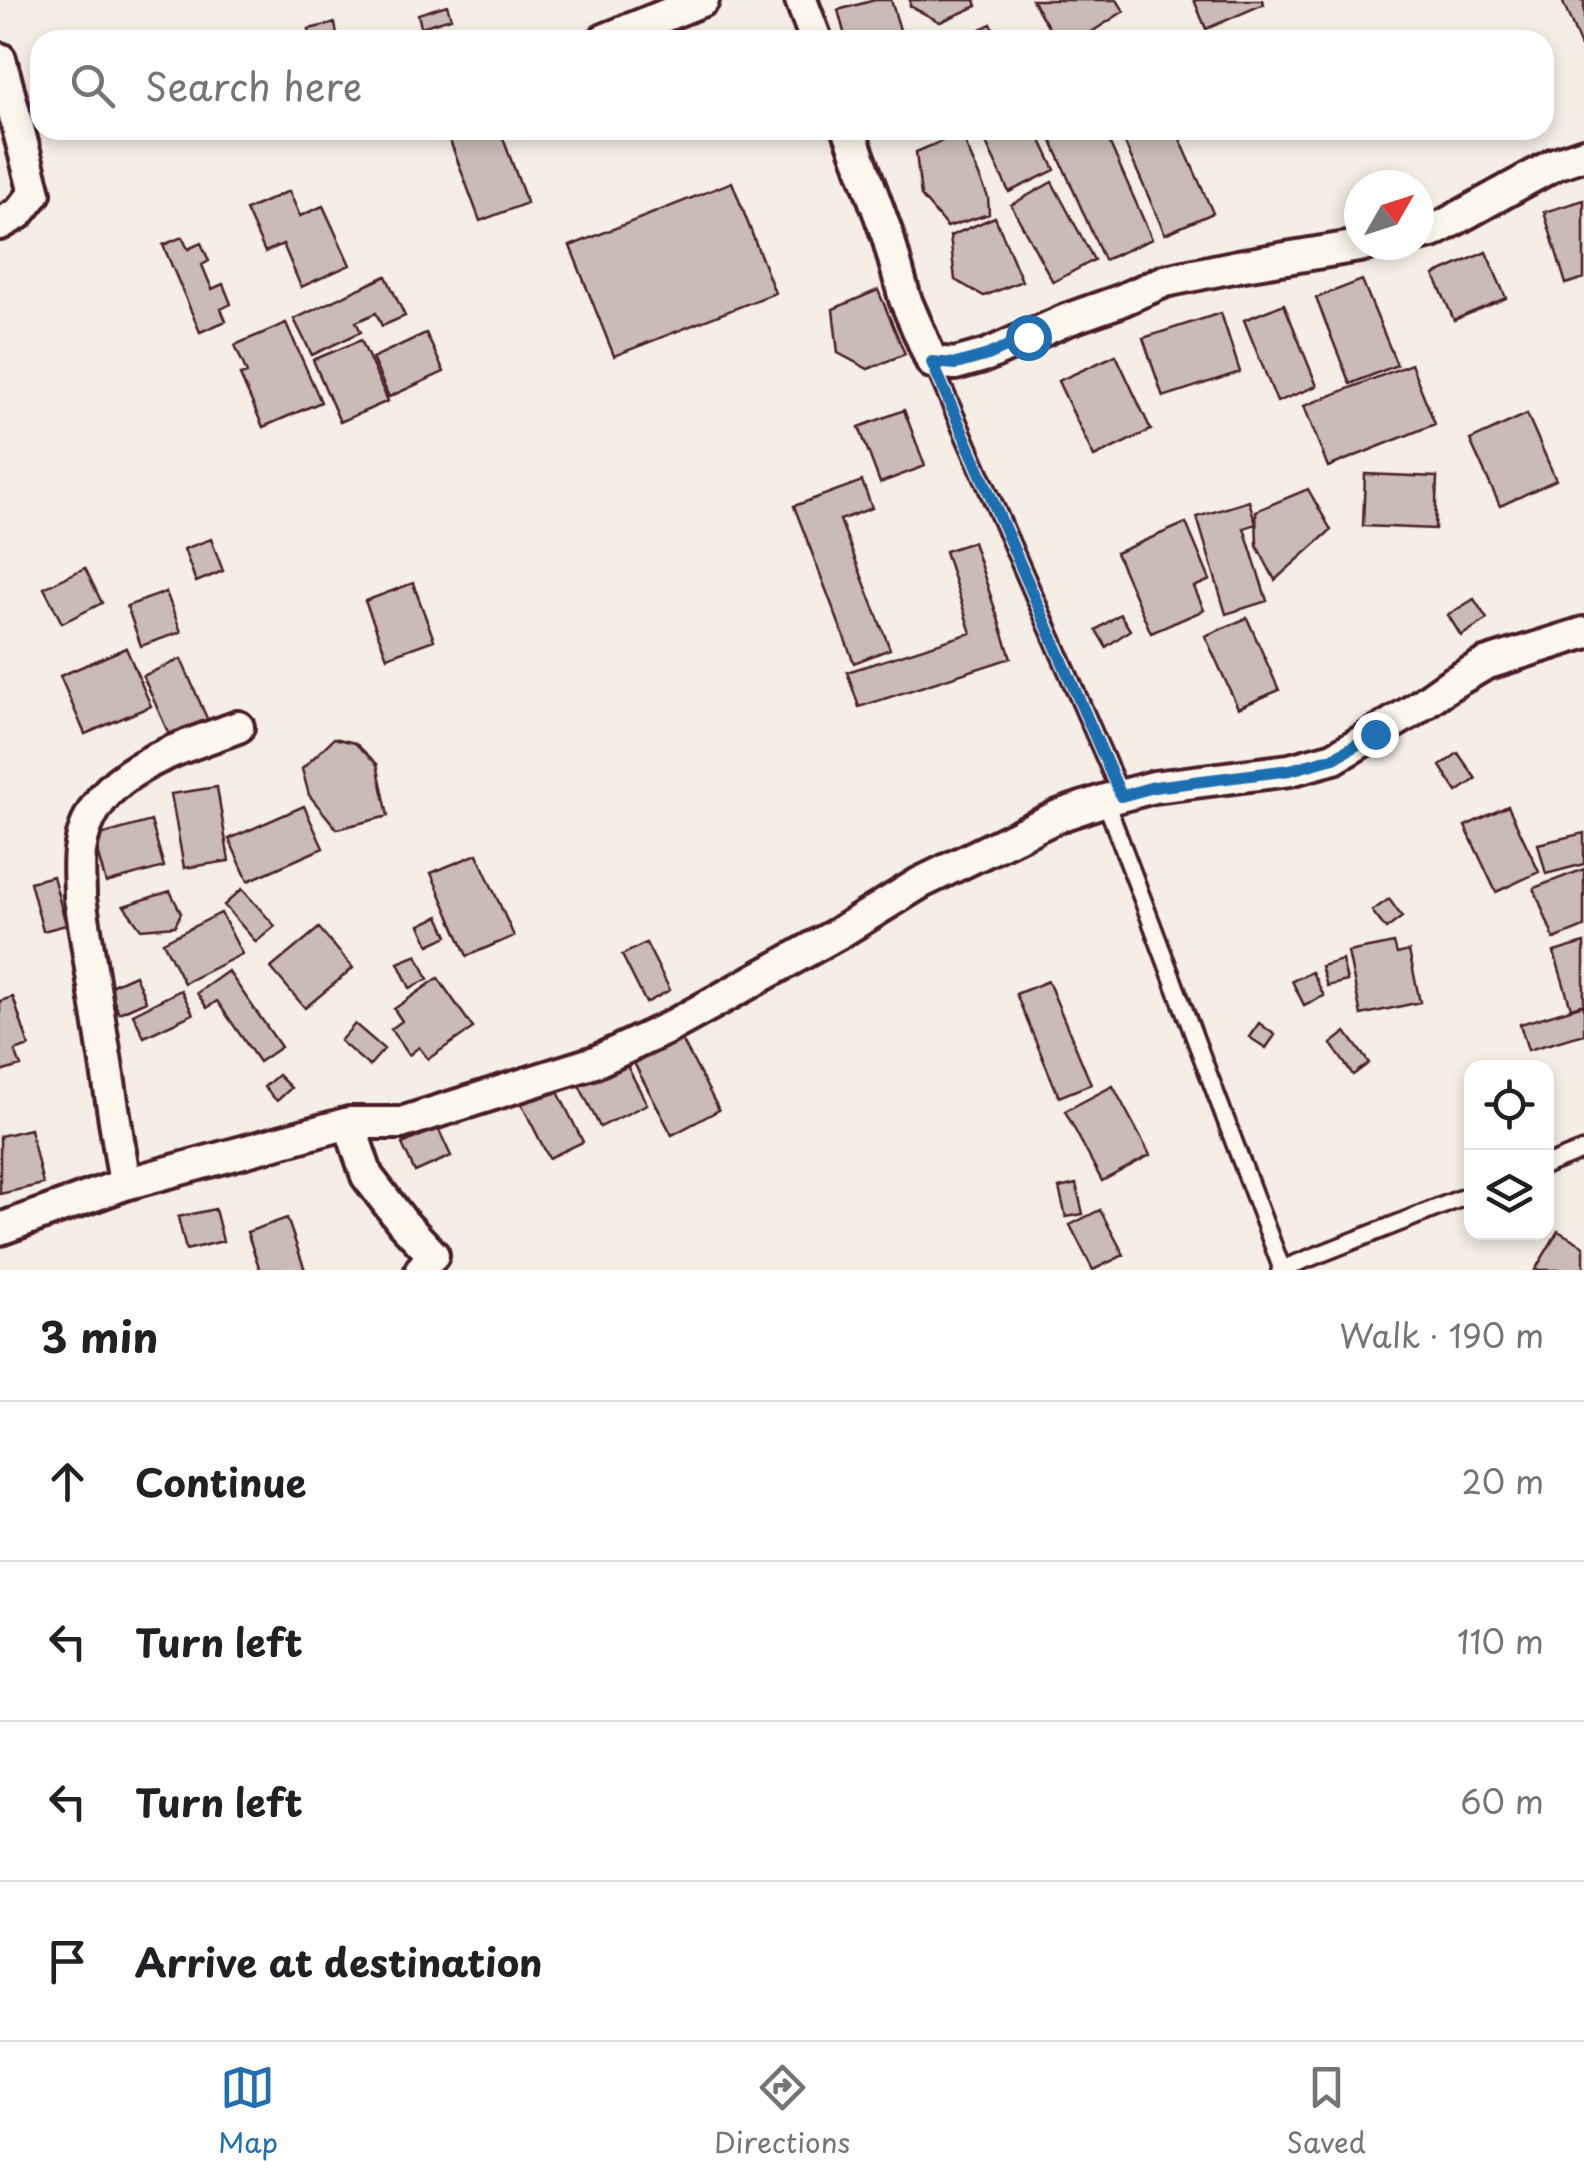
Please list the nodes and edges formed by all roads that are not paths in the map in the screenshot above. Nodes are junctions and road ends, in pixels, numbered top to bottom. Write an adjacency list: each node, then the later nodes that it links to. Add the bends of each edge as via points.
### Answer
1 (704, 0): 3 (street)
2 (802, 0): 4 (street)
3 (629, 30)
4 (812, 30)
5 (0, 59): 8 (street, via 36,194)
6 (853, 140): 11 (street)
7 (1584, 154): 9 (street)
8 (0, 224)
9 (1434, 231)
10 (1344, 249): 11 (street, via 1164,281 988,355)
11 (932, 362): 14 (lane)
12 (1584, 633): 14 (street, via 1484,664 1334,758)
13 (238, 726): 18 (street, via 112,784 92,810 79,852 80,898)
14 (1113, 798): 15 (street, via 1058,816 920,883 839,934 595,1062 400,1124); 22 (lane)
15 (348, 1122): 18 (street); 21 (street, via 367,1176 434,1255)
16 (1584, 1150): 17 (lane)
17 (1554, 1162)
18 (125, 1184): 20 (street)
19 (1464, 1197): 22 (lane)
20 (0, 1229)
21 (421, 1270)
22 (1281, 1270)

